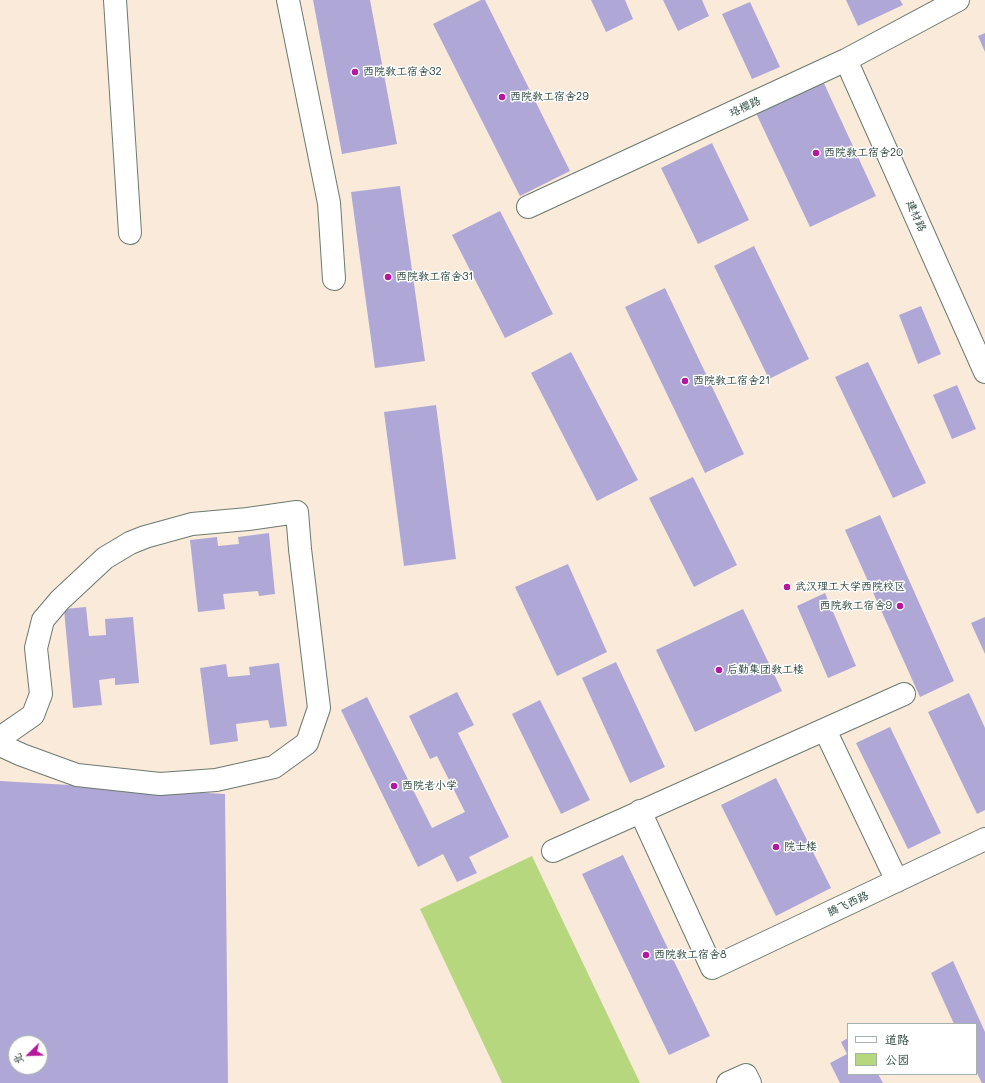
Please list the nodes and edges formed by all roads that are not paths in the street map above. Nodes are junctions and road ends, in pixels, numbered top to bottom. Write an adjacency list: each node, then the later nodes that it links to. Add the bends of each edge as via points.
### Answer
1 (115, 0): 6 (street)
2 (288, 0): 7 (street, via 329,203)
3 (958, 0): 4 (street, 珞樱路)
4 (846, 60): 5 (street, 珞樱路); 8 (street, 建材路)
5 (528, 207)
6 (130, 233)
7 (334, 279)
8 (985, 372)
9 (904, 694): 10 (street)
10 (825, 730): 13 (street); 16 (street)
11 (0, 738): 12 (street, via 33,715 41,694 36,648 43,620 60,600 105,558 145,537 192,524 297,512 319,708 307,743 274,767 216,780 160,784 77,774)
12 (0, 745)
13 (640, 811): 15 (street); 16 (street, 腾飞西路, via 712,968)
14 (985, 839): 16 (street, 腾飞西路)
15 (553, 851)
16 (896, 881)
17 (728, 1083): 18 (street, via 746,1075)
18 (750, 1083)

